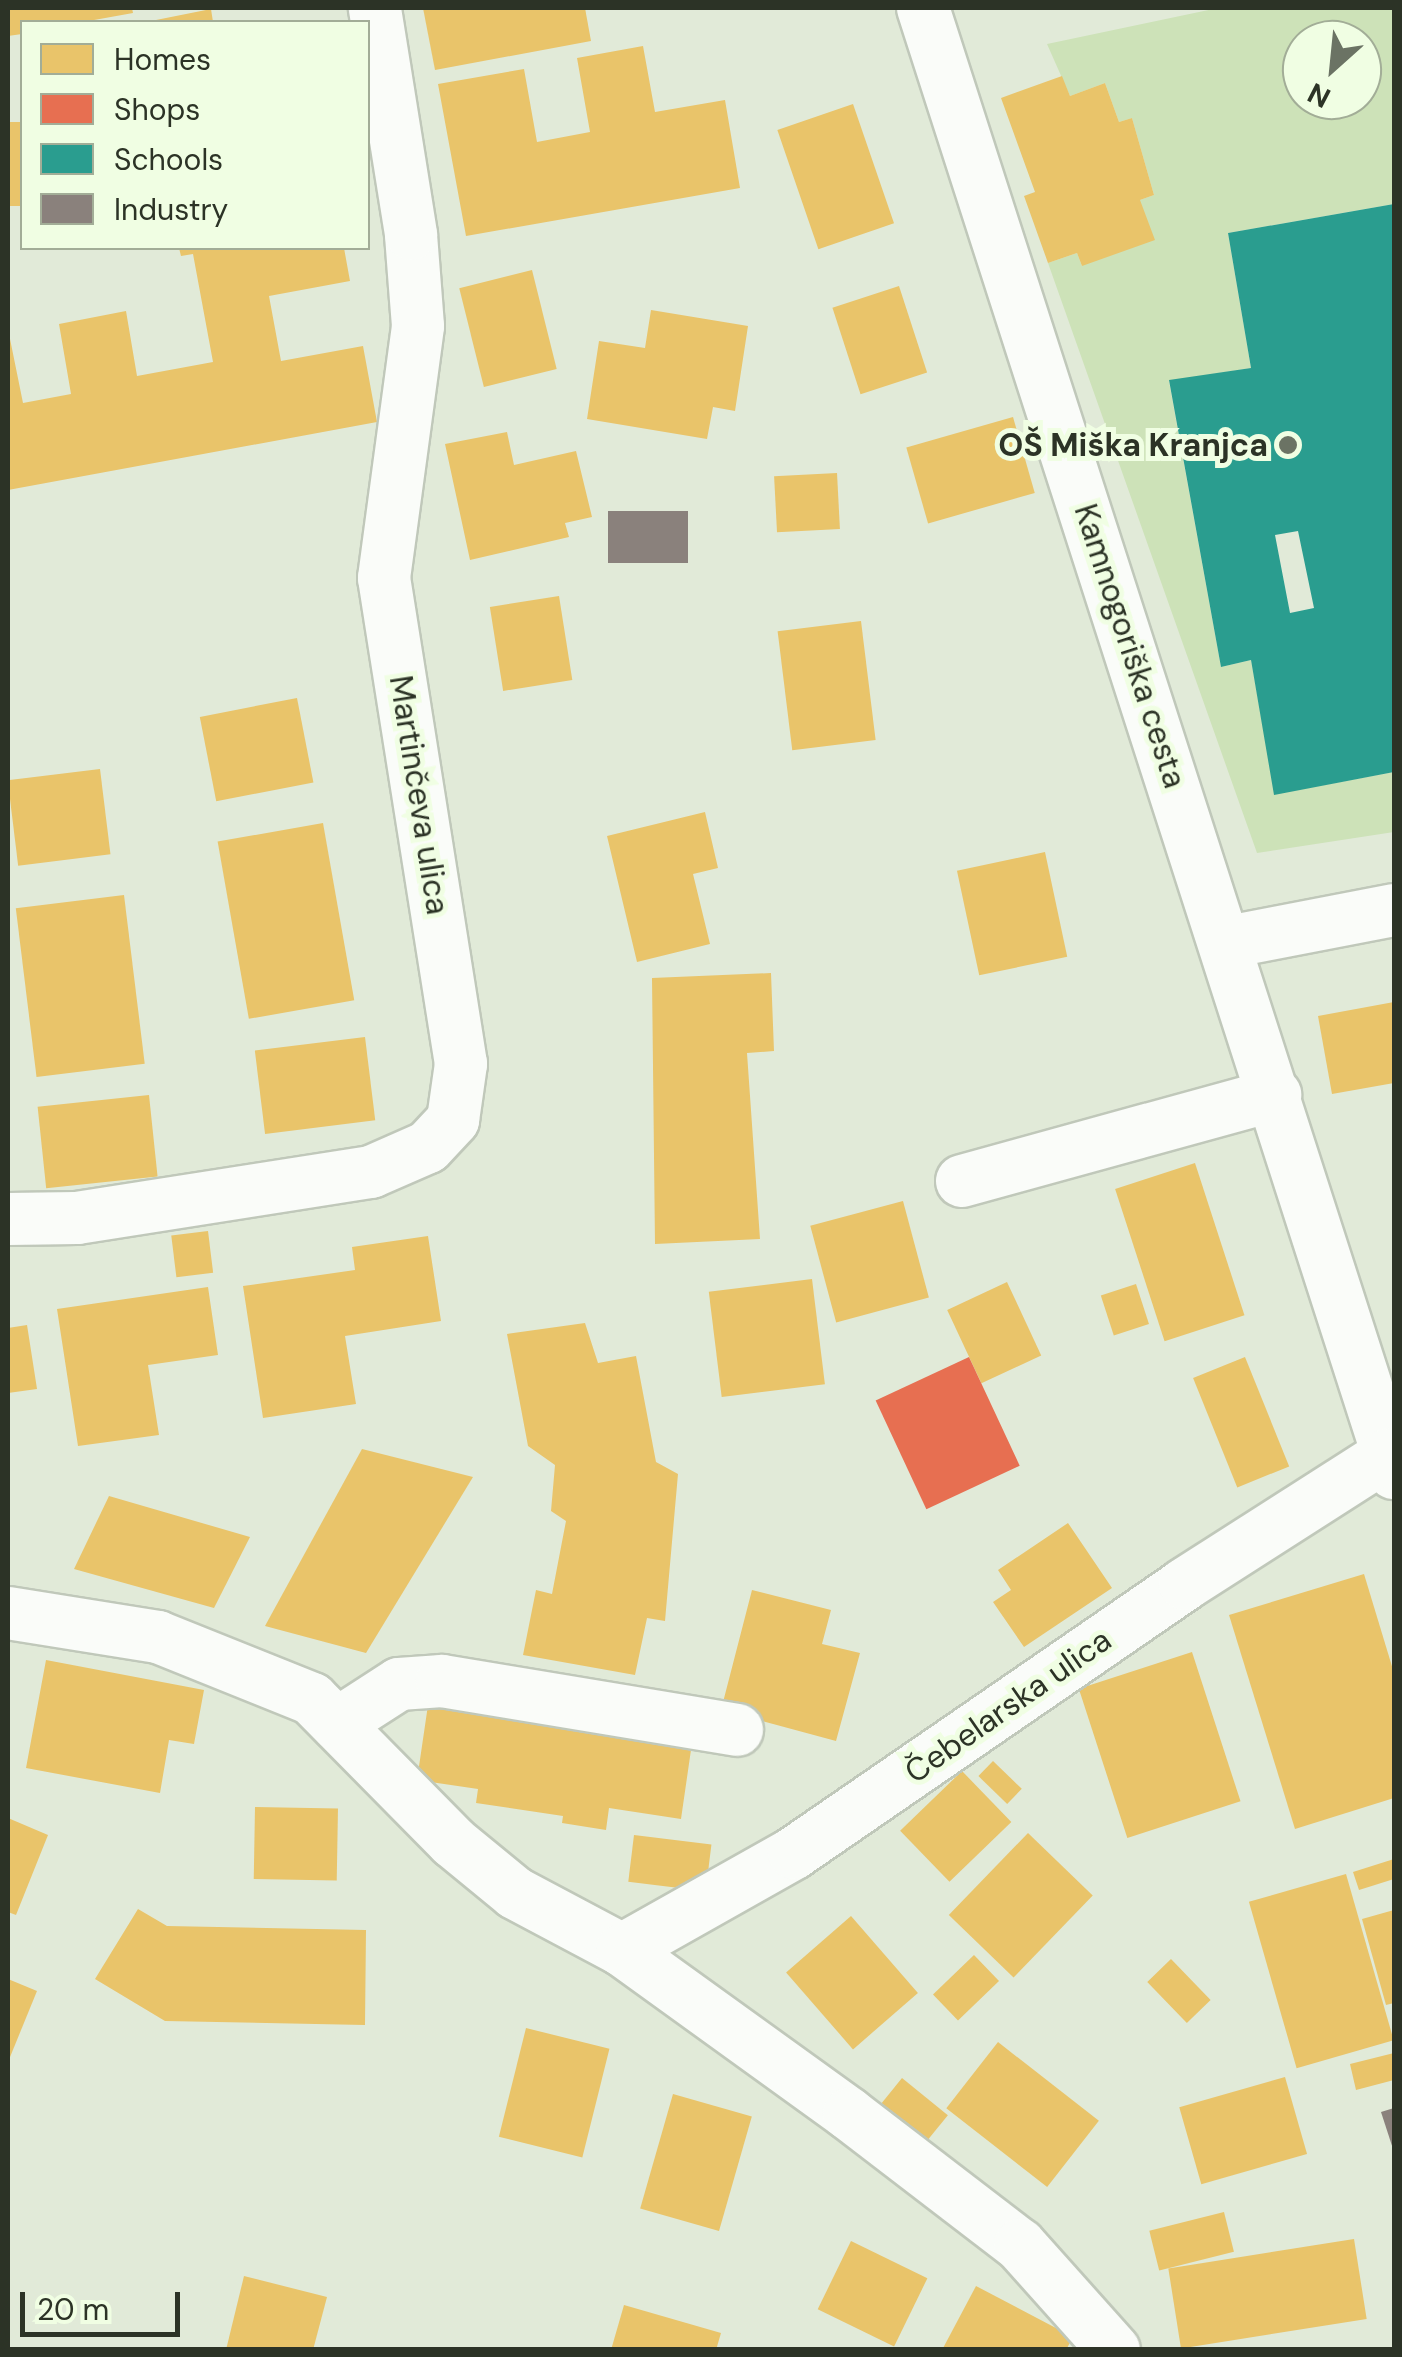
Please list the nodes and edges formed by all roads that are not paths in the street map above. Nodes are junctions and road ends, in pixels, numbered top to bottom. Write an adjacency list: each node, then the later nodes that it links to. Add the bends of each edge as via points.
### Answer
1 (376, 8): 7 (street, Martinčeva ulica, via 412,234 418,326 384,578 461,1064 453,1120 428,1147 371,1172 77,1218)
2 (925, 8): 4 (street, Kamnogoriška cesta)
3 (1394, 910): 4 (street)
4 (1228, 942): 5 (street, Kamnogoriška cesta)
5 (1275, 1095): 6 (street); 8 (street, Kamnogoriška cesta)
6 (962, 1181)
7 (8, 1218)
8 (1391, 1464): 12 (street, Čebelarska ulica, via 1185,1584 794,1853)
9 (8, 1613): 10 (street, via 158,1637 312,1698)
10 (337, 1724): 11 (street, via 399,1684 442,1681); 12 (street, via 516,1893)
11 (738, 1730)
12 (622, 1950): 13 (street, via 1020,2245)
13 (1114, 2350)

